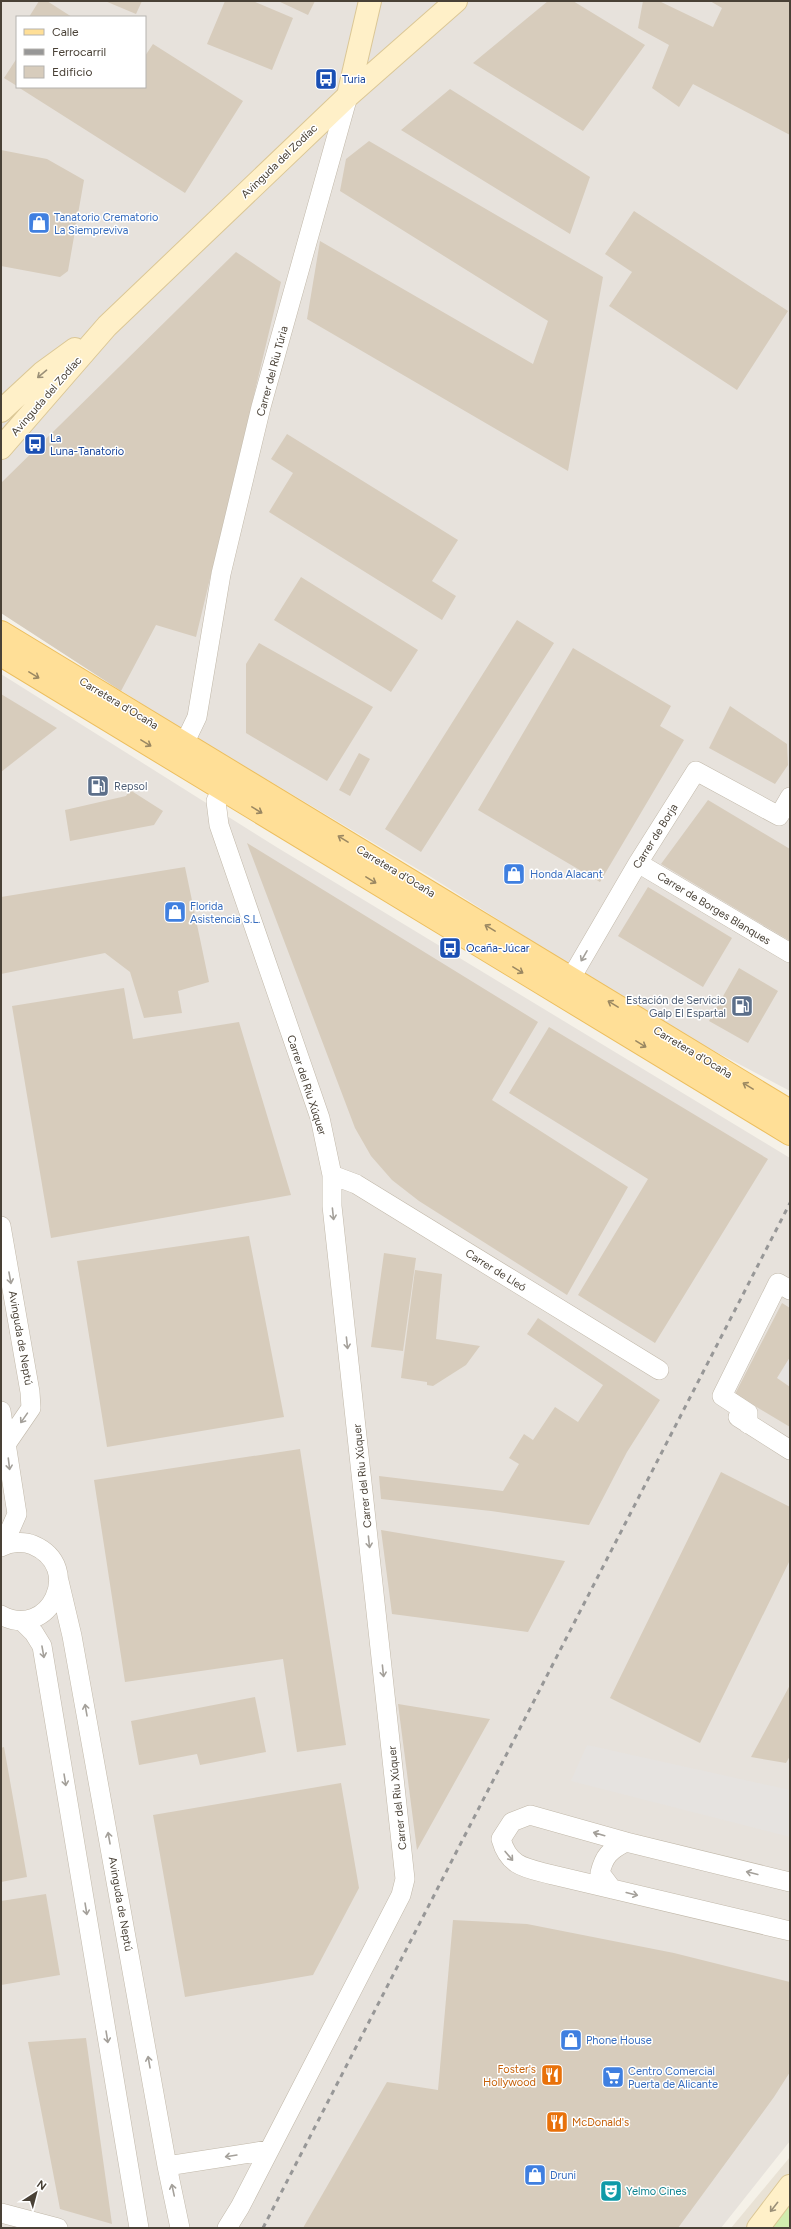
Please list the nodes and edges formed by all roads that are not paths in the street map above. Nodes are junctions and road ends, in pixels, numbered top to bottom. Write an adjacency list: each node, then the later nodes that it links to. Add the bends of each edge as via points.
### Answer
1 (370, 1): 3 (street, Carrer del Riu Túria)
2 (456, 1): 3 (street, Avinguda del Zodíac)
3 (348, 96): 4 (street, Avinguda del Zodíac); 9 (street, Carrer del Riu Túria, via 261,407 221,574 197,717)
4 (107, 326): 5 (street, Avinguda del Zodíac, one-way to 5, via 42,373); 6 (street, Avinguda del Zodíac)
5 (1, 411)
6 (1, 448)
7 (1, 632): 9 (main road, Carretera d'Ocaña)
8 (1, 655): 10 (main road, Carretera d'Ocaña, one-way to 10)
9 (185, 742): 14 (main road, Carretera d'Ocaña, one-way to 9)
10 (222, 789): 15 (main road, Carretera d'Ocaña, one-way to 15); 18 (street, Carrer del Riu Xúquer, via 216,801 219,824 320,1118)
11 (790, 797): 12 (street, Carrer de Borja, via 779,816 696,771)
12 (638, 863): 13 (street, Carrer de Borges Blanques); 14 (street, Carrer de Borja, one-way to 14)
13 (790, 952)
14 (571, 978): 15 (street); 16 (main road, Carretera d'Ocaña, one-way to 14)
15 (577, 1006): 16 (main road, Carretera d'Ocaña, one-way to 16)
16 (780, 1113): 17 (main road, Carretera d'Ocaña)
17 (790, 1134)
18 (332, 1175): 21 (street, Carrer de Lleó, via 356,1184); 33 (street, Carrer del Riu Xúquer, one-way to 33, via 332,1206 405,1879 401,1895)
19 (1, 1226): 23 (street, Avinguda de Neptú, one-way to 23, via 31,1408)
20 (784, 1287): 24 (street, via 722,1396 748,1413 743,1421)
21 (659, 1370)
22 (1, 1411): 23 (street)
23 (7, 1443): 25 (street, one-way to 25, via 17,1514)
24 (790, 1450)
25 (2, 1546): 26 (street, Avinguda de Neptú, via 16,1542 29,1543 41,1548 54,1563)
26 (59, 1581): 28 (street, via 54,1600 48,1608 41,1615); 34 (street, Avinguda de Neptú, one-way to 26, via 72,1636)
27 (1, 1615): 28 (street, via 13,1620)
28 (22, 1620): 38 (street, one-way to 38, via 42,1646)
29 (626, 1842): 30 (street, one-way to 29); 31 (street, via 611,1849 602,1861 600,1873); 31 (street, one-way to 31, via 530,1815 512,1822 501,1839 505,1852 516,1865)
30 (790, 1882)
31 (612, 1889): 32 (street, one-way to 32)
32 (790, 1931)
33 (270, 2150): 34 (street, one-way to 34); 40 (street, Carrer del Riu Xúquer)
34 (167, 2166): 39 (street, Avinguda de Neptú, one-way to 34)
35 (790, 2186): 41 (street, one-way to 41)
36 (1, 2213): 37 (street)
37 (58, 2228)
38 (139, 2228)
39 (180, 2228)
40 (227, 2228)
41 (758, 2228)

